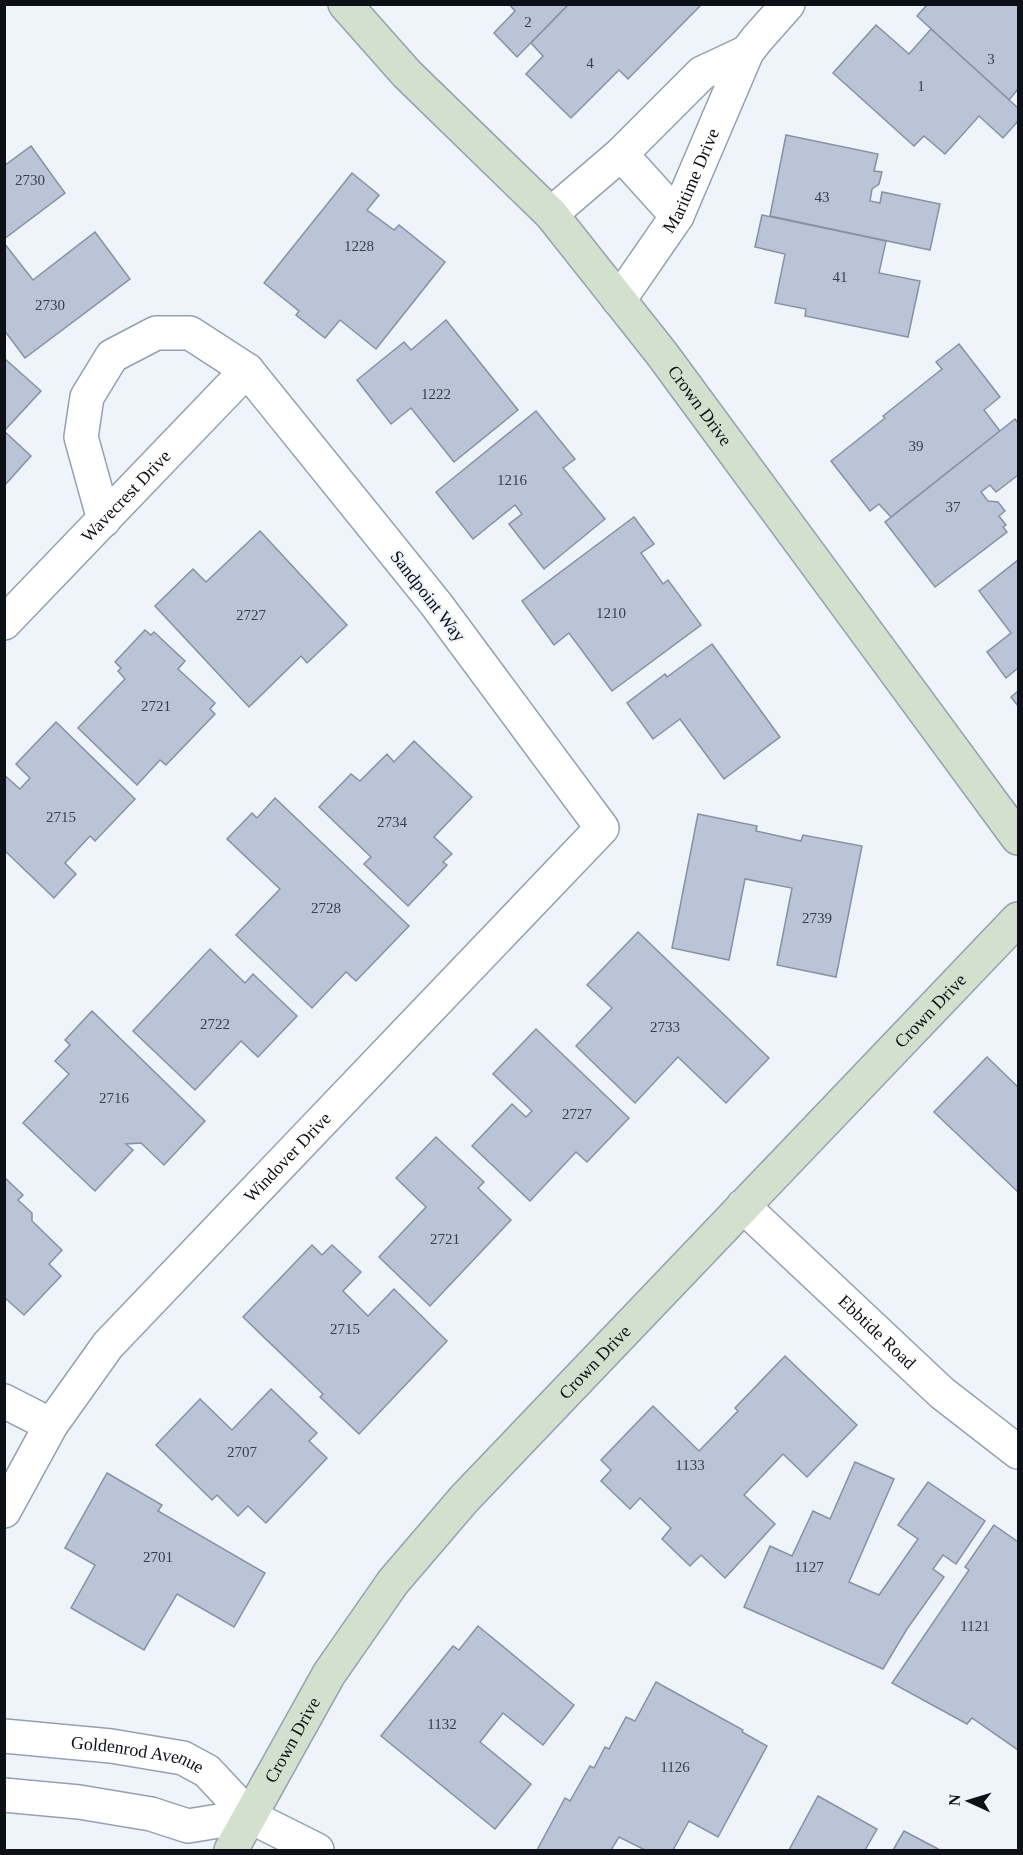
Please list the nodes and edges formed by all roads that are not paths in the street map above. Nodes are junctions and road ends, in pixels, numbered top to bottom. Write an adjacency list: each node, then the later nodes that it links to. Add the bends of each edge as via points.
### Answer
1 (345, 4): 5 (street, Crown Drive, via 407,74)
2 (788, 4): 3 (street, Maritime Drive)
3 (747, 52): 4 (street, Maritime Drive, via 702,73); 6 (street, Maritime Drive)
4 (621, 154): 5 (street, Maritime Drive); 6 (street)
5 (551, 214): 7 (street, Crown Drive)
6 (677, 216): 7 (street, Maritime Drive)
7 (619, 300): 12 (street, Crown Drive)
8 (247, 370): 9 (street, Wavecrest Drive); 9 (street, Sandpoint Way, via 190,333 156,333 112,356 87,397 81,437); 11 (street, Sandpoint Way, via 436,604)
9 (104, 520): 10 (street, Wavecrest Drive)
10 (4, 623)
11 (602, 828): 16 (street, Windover Drive, via 108,1345)
12 (1018, 838)
13 (1018, 919): 14 (street, Crown Drive)
14 (743, 1206): 17 (street, Ebbtide Road, via 942,1393); 21 (street, Crown Drive, via 464,1499 393,1582 329,1674)
15 (4, 1401): 16 (street)
16 (51, 1425): 18 (street, Windover Drive)
17 (1018, 1452)
18 (4, 1511)
19 (4, 1736): 21 (street, Goldenrod Avenue, via 111,1746 183,1758 207,1771)
20 (4, 1795): 21 (street, via 130,1810 188,1826)
21 (249, 1816): 22 (street, Crown Drive); 23 (street, Goldenrod Avenue)
22 (231, 1851)
23 (317, 1851)

